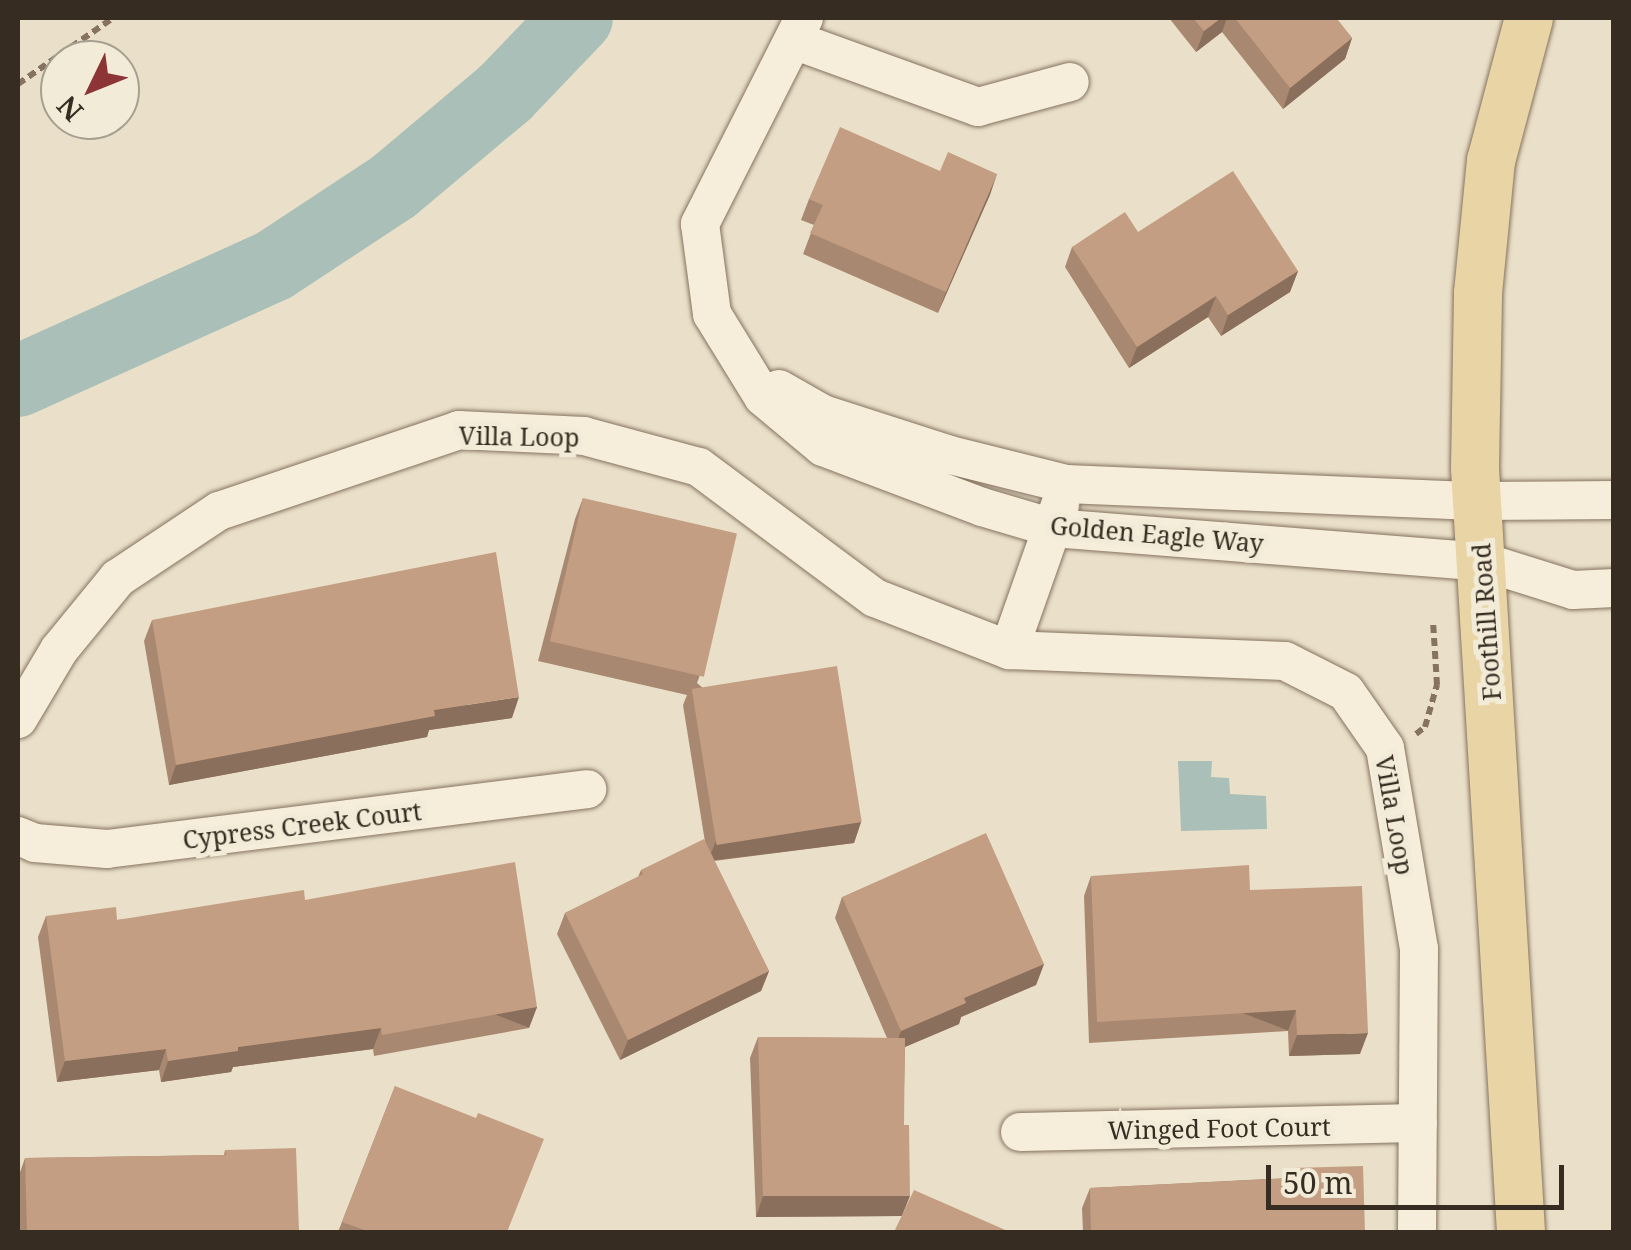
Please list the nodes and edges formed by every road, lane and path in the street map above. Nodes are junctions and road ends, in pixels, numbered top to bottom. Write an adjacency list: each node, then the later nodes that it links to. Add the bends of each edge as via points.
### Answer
1 (112, 18): 5 (path)
2 (1529, 18): 8 (main road, Foothill Road, via 1488,186 1478,293)
3 (800, 29): 4 (street, via 978,107); 6 (street, Golden Eagle Way, via 700,224 712,314)
4 (1070, 82)
5 (18, 84)
6 (742, 367): 7 (street, Golden Eagle Way, via 824,414); 10 (street, Golden Eagle Way, via 790,423 823,447)
7 (1066, 484): 8 (street, Golden Eagle Way); 10 (street)
8 (1475, 500): 9 (street, Golden Eagle Way); 11 (main road, Foothill Road)
9 (1614, 500)
10 (1053, 528): 11 (street, Golden Eagle Way); 14 (street)
11 (1484, 562): 12 (street, Golden Eagle Way, via 1573,590); 22 (main road, Foothill Road)
12 (1614, 588)
13 (1432, 621): 16 (path, via 1436,686 1424,727)
14 (1009, 650): 15 (street, Villa Loop, via 875,598 698,467 584,436 459,430 220,511 118,578 58,650); 16 (street, Villa Loop, via 1285,661 1346,692)
15 (18, 719)
16 (1386, 758): 19 (street, Villa Loop, via 1419,948)
17 (587, 789): 18 (street, Cypress Creek Court, via 107,849)
18 (18, 836)
19 (1418, 1123): 20 (street, Winged Foot Court); 21 (street, Villa Loop)
20 (1020, 1132)
21 (1417, 1232)
22 (1521, 1232)

